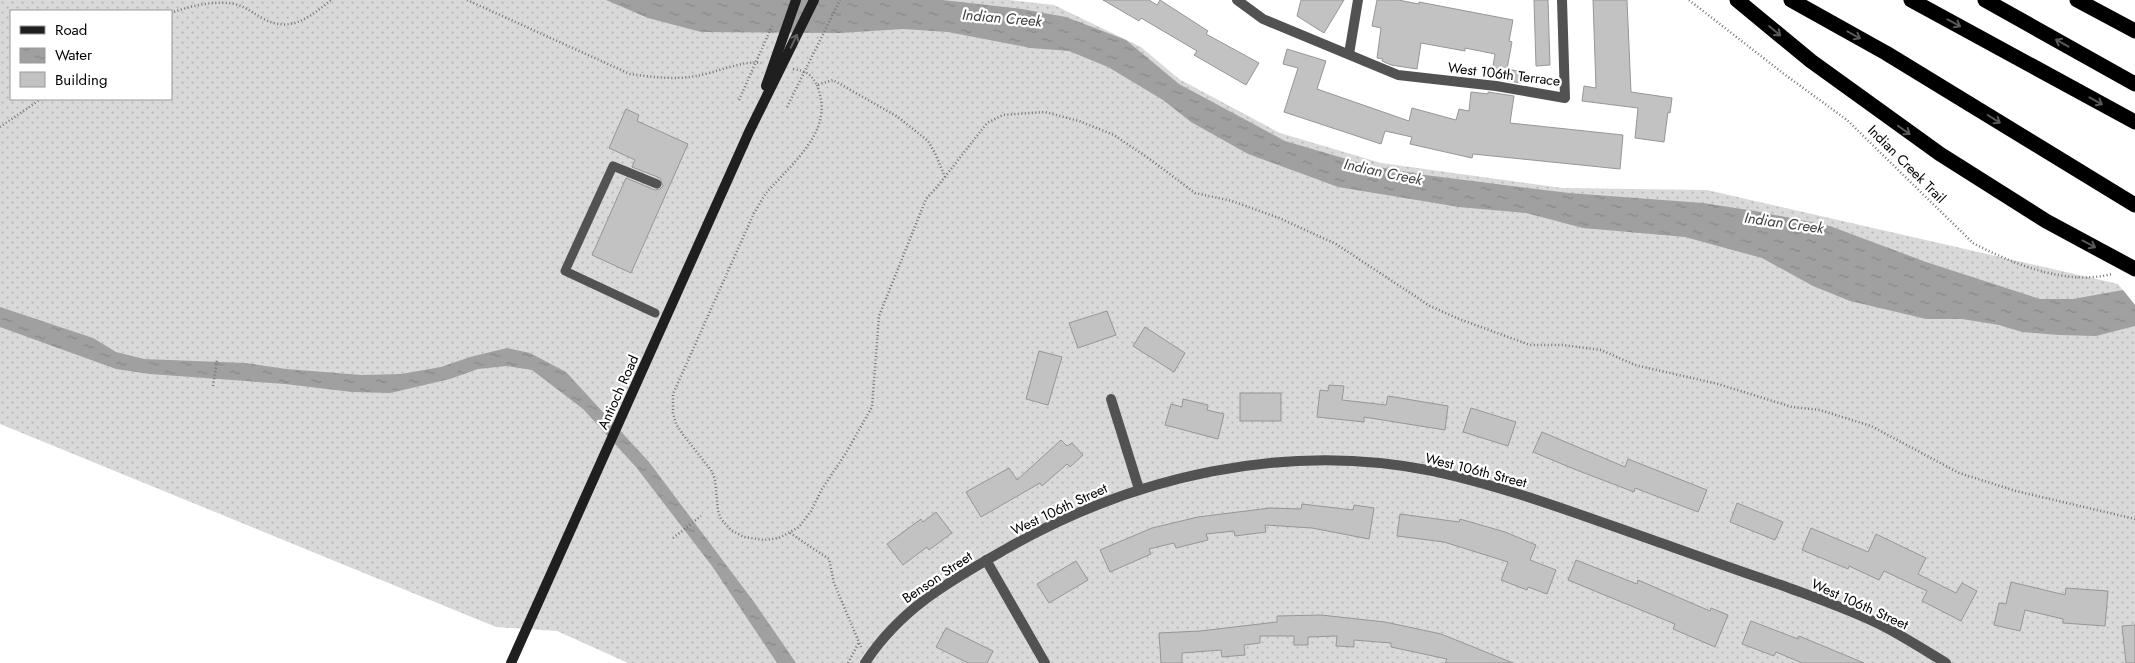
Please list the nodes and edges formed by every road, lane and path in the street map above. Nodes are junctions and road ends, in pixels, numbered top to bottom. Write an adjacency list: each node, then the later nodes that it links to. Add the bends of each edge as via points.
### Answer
1 (331, 0): 16 (path, via 293,25 262,19 234,3 189,6)
2 (467, 0): 21 (path, via 630,74 694,76)
3 (796, 0): 30 (main road, Antioch Road)
4 (814, 0): 30 (main road, Antioch Road, one-way to 4)
5 (840, 0): 22 (path)
6 (1237, 0): 20 (street, West 106th Terrace, via 1263,19)
7 (1358, 0): 20 (street)
8 (1562, 0): 20 (street, West 106th Terrace, via 1564,98 1496,86 1398,75)
9 (1689, 0): 35 (path, Indian Creek Trail, via 1847,120 1973,243 2044,273 2098,278)
10 (1737, 0): 34 (highway, one-way to 34, via 1811,61 1947,159 2046,221)
11 (1791, 0): 33 (highway, one-way to 33, via 1895,58)
12 (1911, 0): 28 (highway, one-way to 28)
13 (1985, 0): 23 (highway, one-way to 13)
14 (2077, 0): 18 (highway)
15 (2084, 0): 18 (highway)
16 (172, 13)
17 (776, 18): 26 (path)
18 (2121, 23): 19 (highway)
19 (2135, 30)
20 (1349, 54)
21 (753, 62)
22 (805, 71): 24 (path); 27 (path)
23 (2135, 84)
24 (816, 85): 31 (path, via 833,80 898,117 928,141); 43 (path, via 822,114 818,128 754,213 672,402 676,424 715,479 721,519 744,537 764,540)
25 (40, 100): 29 (path)
26 (739, 100)
27 (787, 107)
28 (2135, 122)
29 (0, 127)
30 (749, 132): 48 (main road, Antioch Road)
31 (945, 178): 42 (path, via 987,123 1003,115 1045,112 1079,121 1114,135 1195,193 1232,201 1336,244 1430,306 1476,325 1530,345 1602,350 1635,365 1718,384 1792,408 1820,410 1871,426 1959,473 2016,491); 43 (path, via 926,199 885,297 879,316 872,407 811,511)
32 (657, 184): 36 (lane, via 613,166 565,272)
33 (2135, 205)
34 (2135, 269)
35 (2116, 273)
36 (655, 313)
37 (217, 360): 38 (path)
38 (213, 386)
39 (1111, 398): 40 (street)
40 (1139, 489): 45 (street, West 106th Street, via 1040,530); 51 (street, West 106th Street, via 1228,468 1278,463 1359,462 1429,470 1540,502 1830,602 1884,627)
41 (701, 516): 44 (path)
42 (2135, 519)
43 (790, 533): 46 (path, via 829,559 834,583)
44 (674, 538)
45 (986, 560): 47 (street, Benson Street, via 919,603); 50 (street)
46 (859, 642): 47 (path); 49 (path)
47 (867, 659)
48 (511, 663)
49 (848, 663)
50 (1045, 663)
51 (1946, 663)

